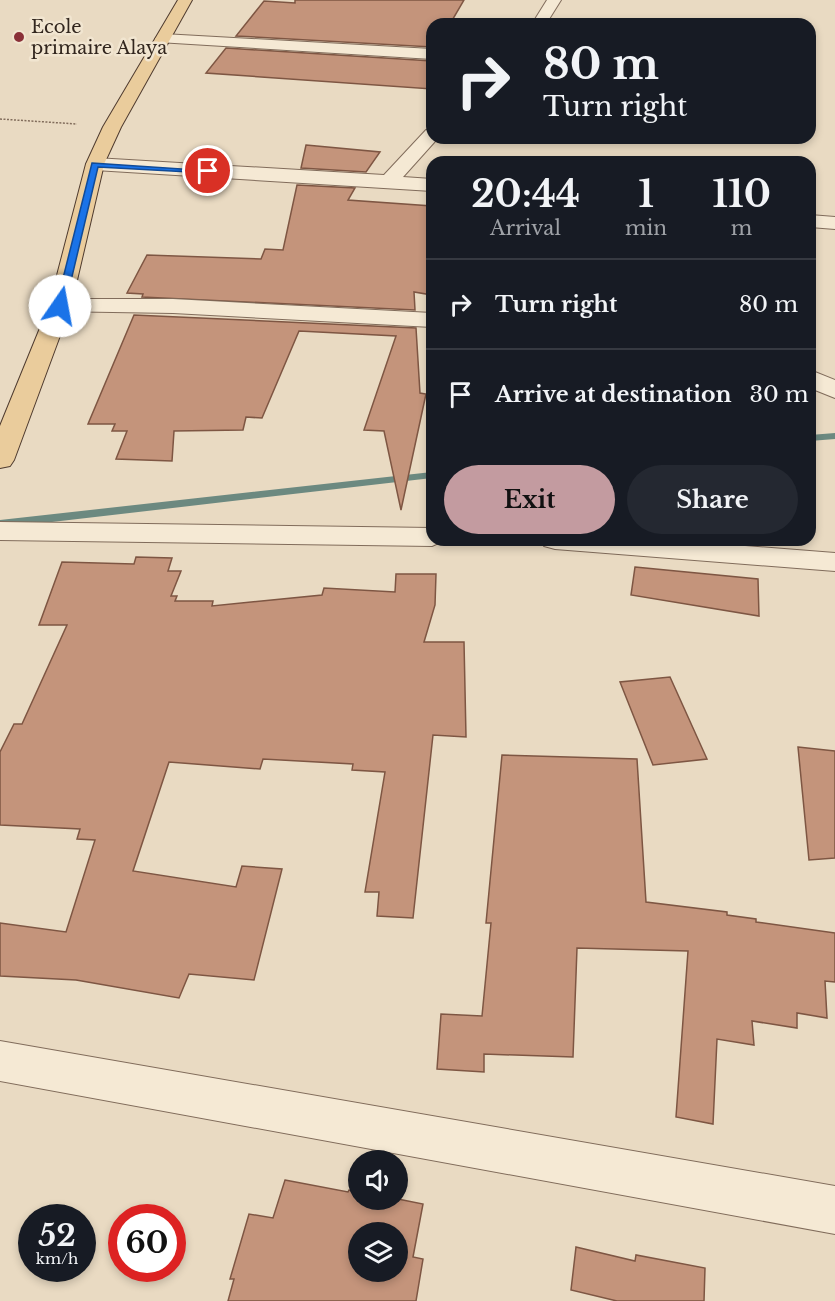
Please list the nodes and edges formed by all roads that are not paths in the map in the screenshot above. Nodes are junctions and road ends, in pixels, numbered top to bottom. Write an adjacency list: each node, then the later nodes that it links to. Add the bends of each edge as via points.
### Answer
1 (185, 0): 4 (main road)
2 (554, 0): 3 (street)
3 (543, 18)
4 (163, 39): 5 (street); 7 (main road, via 112,127)
5 (426, 54)
6 (426, 141): 8 (street)
7 (95, 165): 8 (street); 12 (main road)
8 (389, 181): 9 (street)
9 (426, 184)
10 (816, 221): 11 (street)
11 (835, 223)
12 (60, 306): 13 (street, via 173,306); 16 (main road)
13 (426, 320)
14 (816, 381): 15 (street)
15 (835, 390)
16 (0, 460)
17 (0, 531): 18 (street)
18 (426, 537)
19 (631, 546): 20 (street)
20 (835, 562)
21 (0, 1061): 22 (street)
22 (835, 1210)

